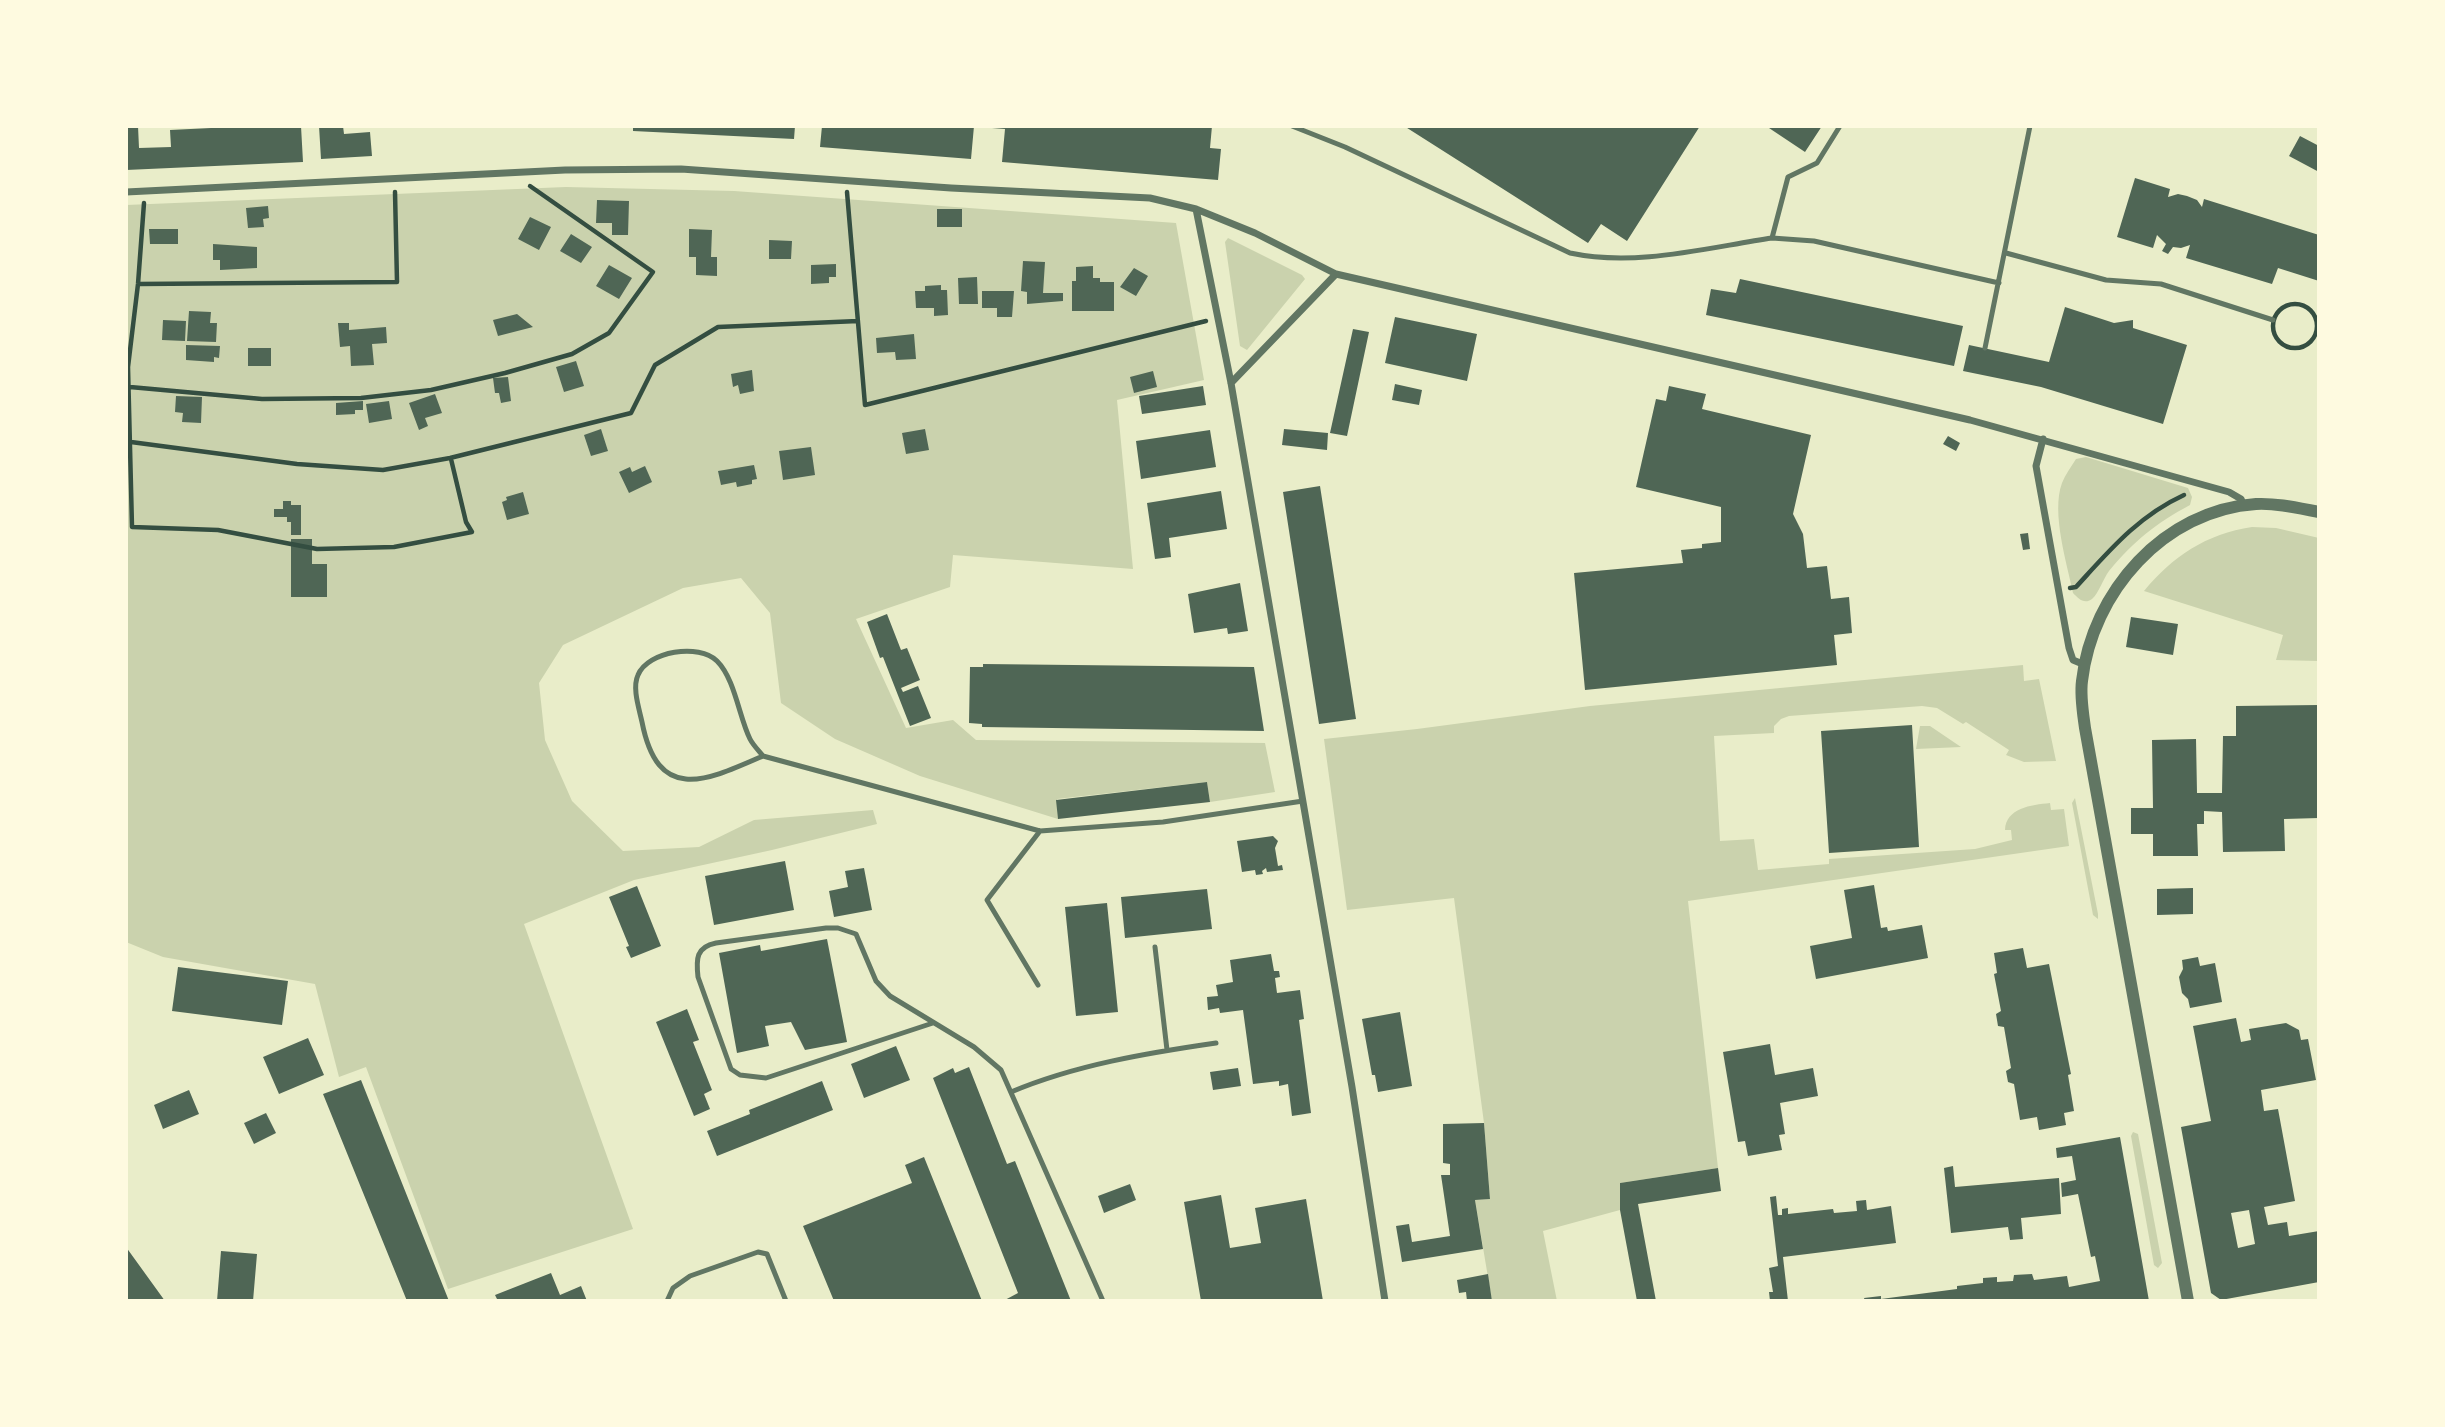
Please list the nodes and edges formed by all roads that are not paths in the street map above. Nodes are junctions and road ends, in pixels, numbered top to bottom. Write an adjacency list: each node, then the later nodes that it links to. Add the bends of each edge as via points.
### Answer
1 (1292, 126): 6 (lane, via 1570,253 1633,258)
2 (1840, 126): 6 (lane, via 1817,163 1788,177)
3 (2030, 126): 7 (lane)
4 (126, 192): 5 (street, via 565,170 681,169 1150,198)
5 (1196, 209): 8 (street); 12 (street)
6 (1772, 238): 9 (lane, via 1814,241)
7 (2006, 253): 9 (lane); 10 (lane, via 2106,279 2161,284)
8 (1336, 274): 12 (street); 13 (street)
9 (1999, 282): 11 (lane)
10 (2273, 320)
11 (1985, 348)
12 (1231, 383): 18 (street)
13 (2043, 439): 14 (street, via 2236,495); 16 (street, via 2036,466 2058,590 2070,654)
14 (2244, 506): 15 (street); 16 (street, via 2193,522 2143,556 2105,609)
15 (2319, 512)
16 (2085, 665): 30 (street, via 2085,728)
17 (763, 757): 17 (lane, via 718,776 695,780 670,775 646,742 636,691 643,666 681,650 706,652 725,672 751,740); 19 (lane)
18 (1303, 801): 19 (lane, via 1163,822); 29 (street)
19 (1040, 831): 21 (lane, via 987,900)
20 (1155, 947): 24 (lane)
21 (1038, 985)
22 (933, 1023): 22 (lane, via 765,1078 740,1076 731,1069 698,977 699,952 716,943 826,928 849,931 856,934 876,981 890,996); 25 (lane, via 974,1047 1001,1070)
23 (1216, 1042): 24 (lane)
24 (1167, 1050): 25 (lane, via 1049,1076)
25 (1011, 1092): 28 (lane)
26 (667, 1301): 27 (lane, via 673,1288 690,1276 750,1254 767,1254)
27 (786, 1301)
28 (1103, 1301)
29 (1385, 1301)
30 (2188, 1301)

